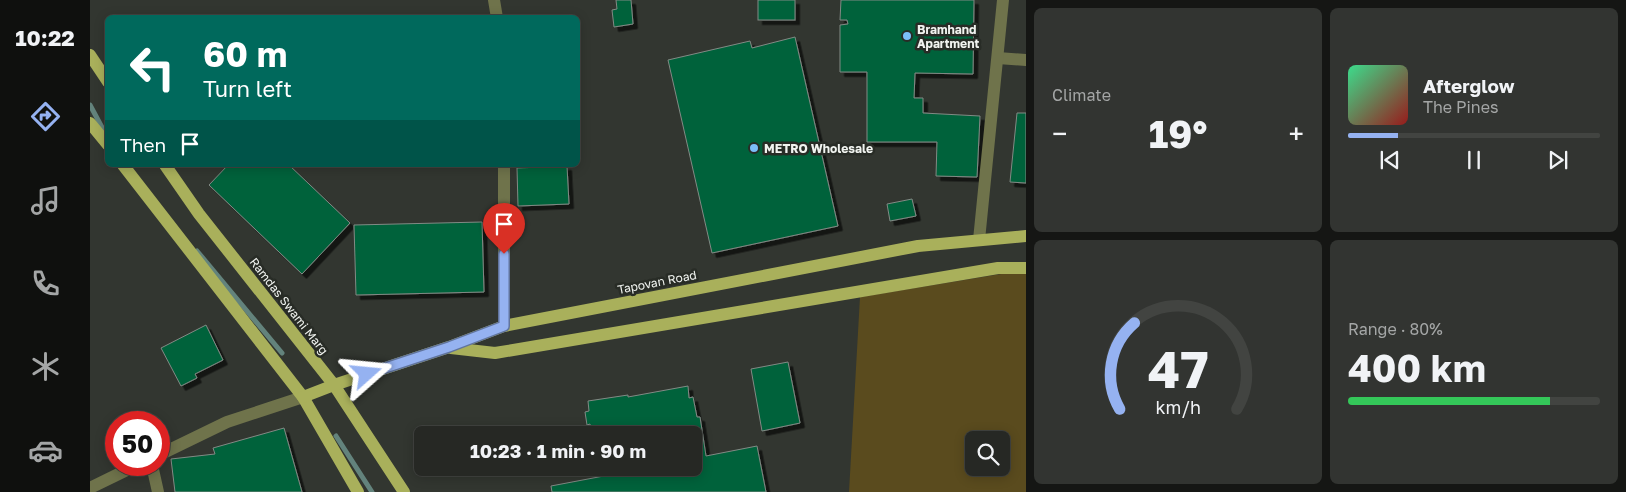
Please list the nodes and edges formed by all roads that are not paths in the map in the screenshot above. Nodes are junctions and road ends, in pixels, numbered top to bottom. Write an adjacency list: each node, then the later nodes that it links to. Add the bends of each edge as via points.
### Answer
1 (494, 0): 3 (street)
2 (1003, 0): 5 (street)
3 (496, 15)
4 (90, 55): 7 (main road)
5 (998, 58): 6 (street); 14 (street)
6 (1026, 60)
7 (105, 78)
8 (90, 123): 9 (main road)
9 (105, 141)
10 (125, 167): 19 (main road)
11 (166, 167): 18 (main road, Ramdas Swami Marg, via 199,214)
12 (504, 167): 16 (street)
13 (1026, 236): 14 (main road, Tapovan Road)
14 (979, 240): 16 (main road, Tapovan Road, via 918,246)
15 (1026, 268): 17 (main road, via 998,268 495,353)
16 (504, 326): 17 (main road, Tapovan Road)
17 (449, 347): 18 (main road, Tapovan Road)
18 (334, 385): 19 (main road, Tapovan Road); 26 (main road, Ramdas Swami Marg)
19 (303, 397): 20 (street, via 227,422); 25 (main road)
20 (170, 450)
21 (115, 476): 23 (street)
22 (154, 476): 24 (street)
23 (90, 488)
24 (158, 492)
25 (358, 492)
26 (404, 492)

